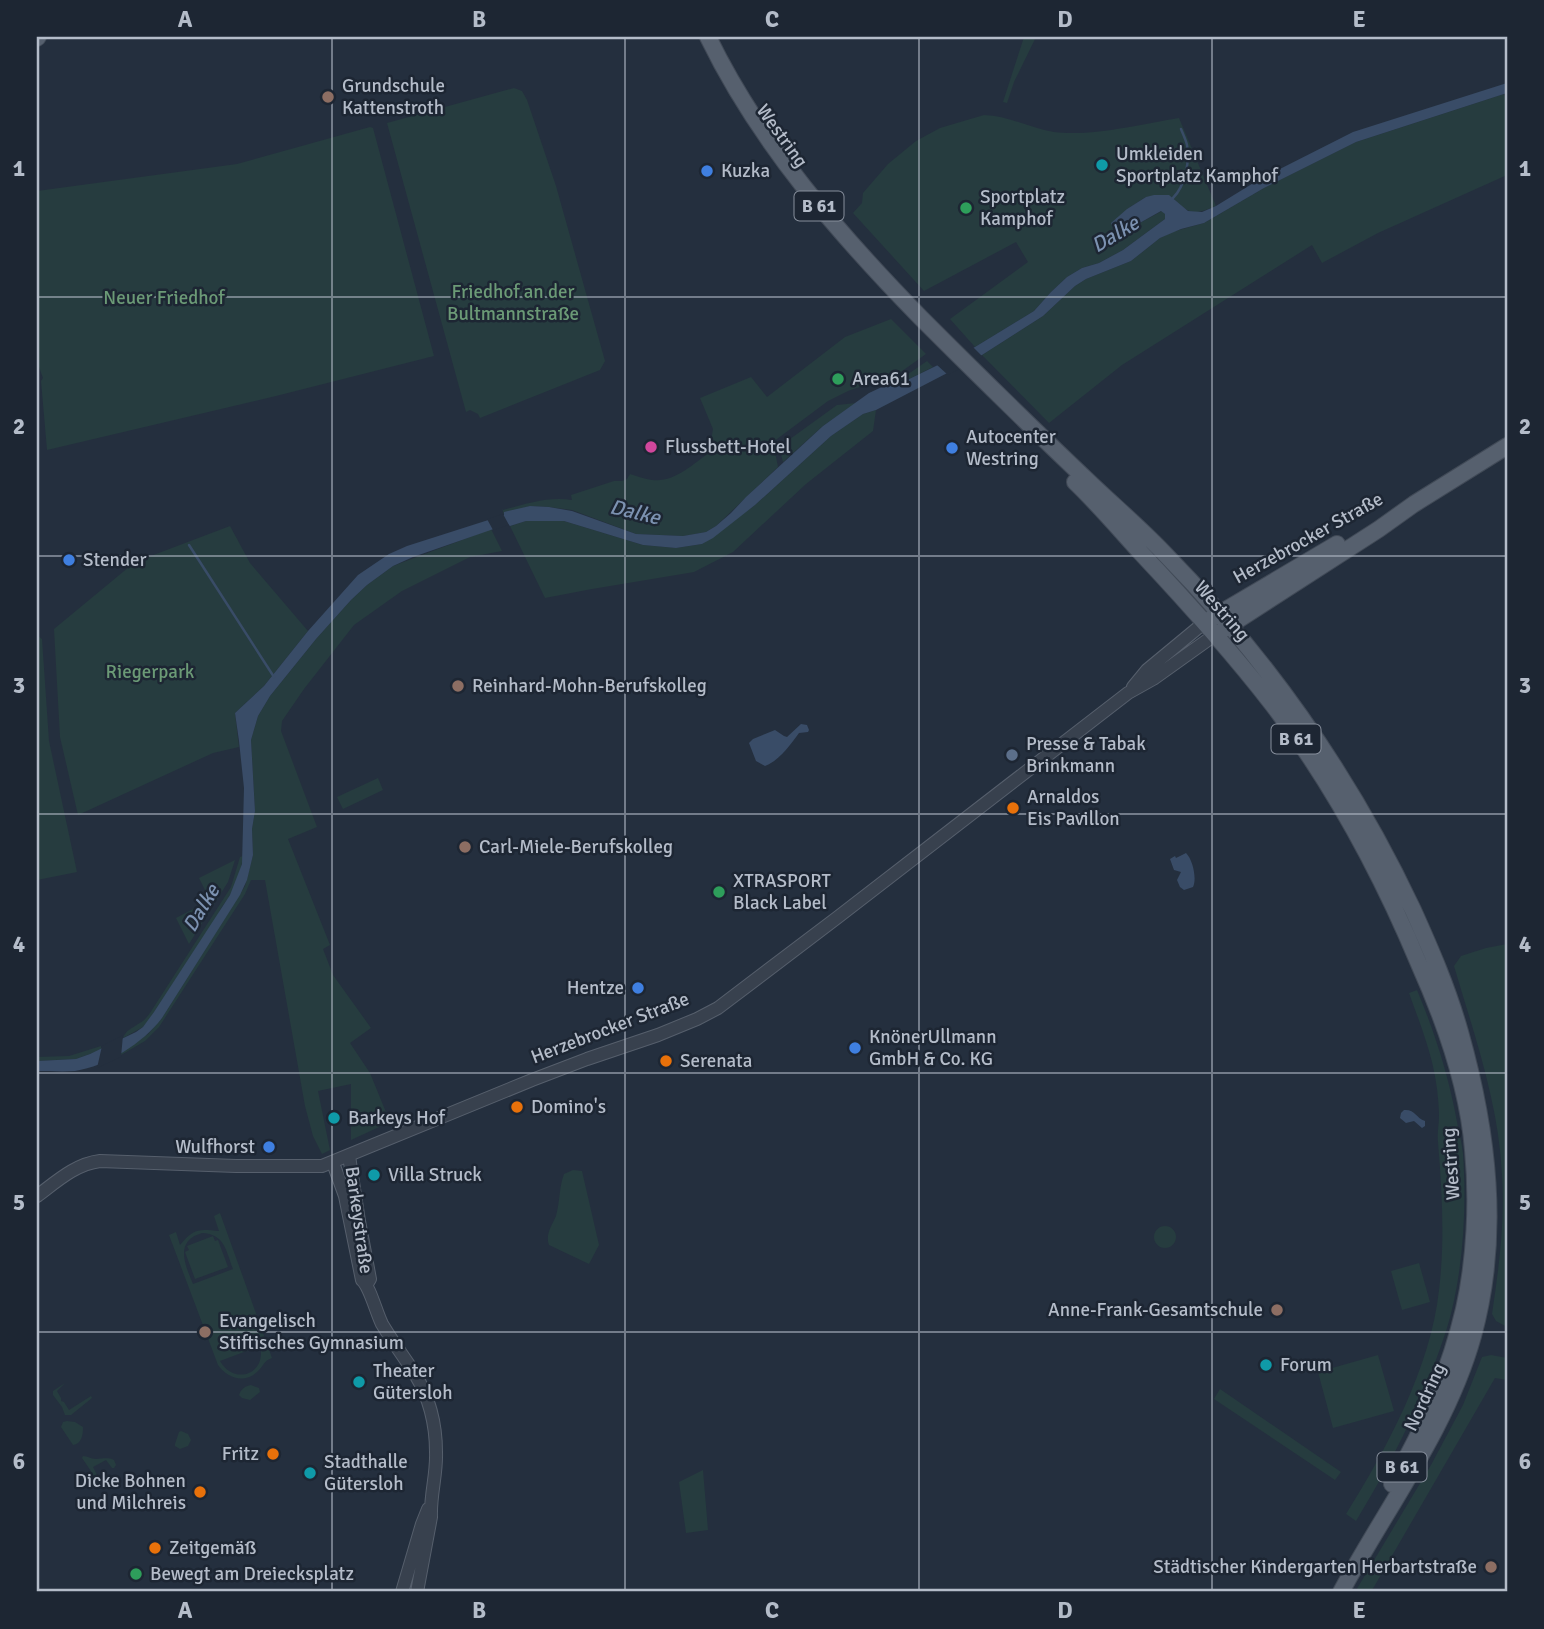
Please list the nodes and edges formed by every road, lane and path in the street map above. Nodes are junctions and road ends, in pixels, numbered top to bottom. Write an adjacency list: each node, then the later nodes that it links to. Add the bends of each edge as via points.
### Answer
1 (698, 37): 3 (main road, Westring / B 61, via 735,106 820,222 868,277)
2 (708, 37): 3 (main road, Westring / B 61, via 741,99 774,147 828,217)
3 (958, 362): 5 (main road, Westring / B 61, via 1163,551); 6 (main road, Westring / B 61)
4 (1507, 446): 5 (main road, Herzebrocker Straße)
5 (1225, 619): 6 (main road, Herzebrocker Straße); 11 (main road, Westring / B 61, via 1343,780 1396,874 1441,972 1467,1056 1485,1148 1488,1238)
6 (1211, 628): 7 (street, Herzebrocker Straße, via 1153,679 1128,693 709,1014); 12 (main road, Westring / B 61, via 1274,707 1366,850 1439,1013 1471,1126 1476,1186 1470,1268)
7 (349, 1156): 8 (street, Herzebrocker Straße); 10 (street, Barkeystraße, via 370,1279)
8 (333, 1163): 9 (street, Herzebrocker Straße, via 295,1167 100,1161 76,1168); 10 (street, Barkeystraße, via 345,1196 362,1280)
9 (37, 1196)
10 (367, 1284): 13 (street, Barkeystraße, via 378,1316 416,1376 431,1412 436,1460)
11 (1475, 1325): 17 (main road, Nordring / B 61, via 1450,1399)
12 (1457, 1333): 16 (main road, Nordring / B 61, via 1410,1452)
13 (431, 1506): 14 (street, Barkeystraße); 15 (street, Barkeystraße)
14 (402, 1592)
15 (417, 1592)
16 (1330, 1592)
17 (1341, 1592)

